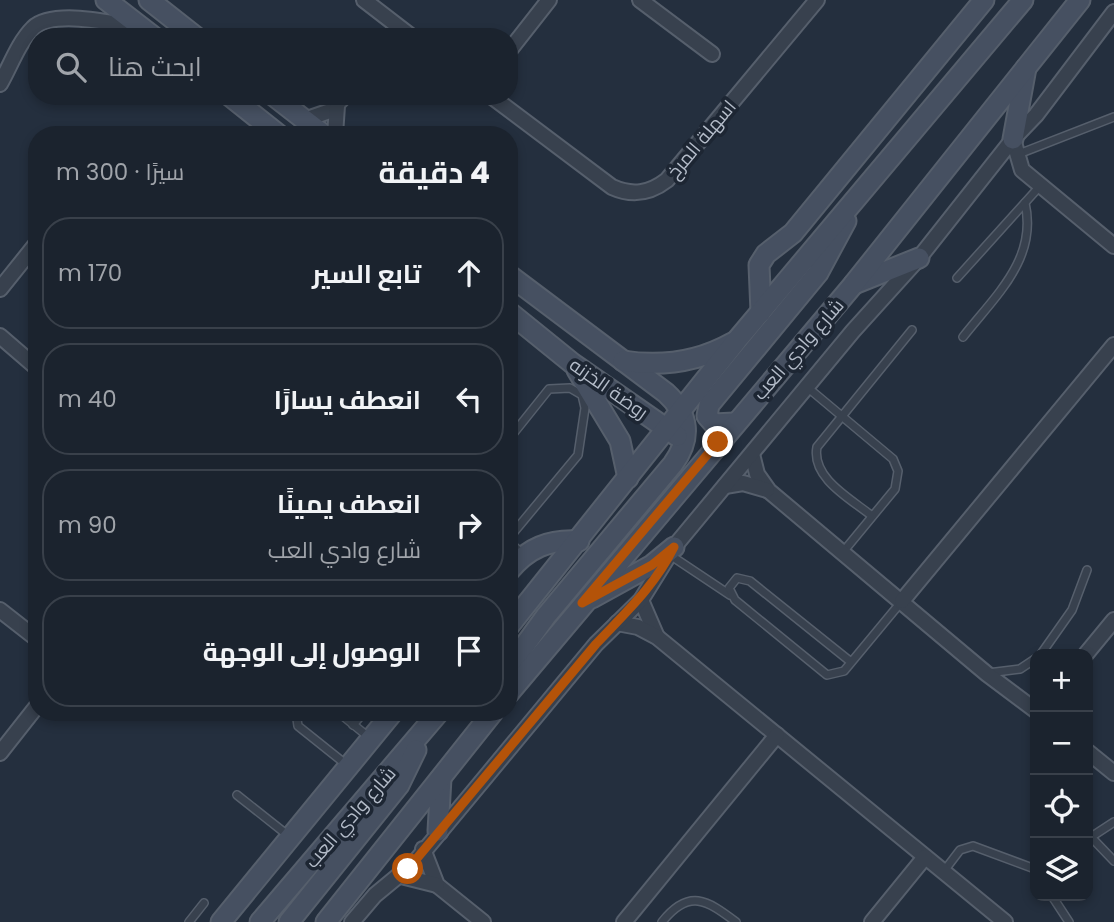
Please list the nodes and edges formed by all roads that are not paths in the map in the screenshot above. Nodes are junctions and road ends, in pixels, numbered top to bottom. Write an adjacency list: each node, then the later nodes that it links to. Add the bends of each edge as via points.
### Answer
1 (106, 0): 14 (street)
2 (149, 0): 15 (street)
3 (364, 0): 16 (street)
4 (549, 0): 19 (street)
5 (640, 0): 20 (street)
6 (817, 0): 27 (street, اسهلة المرخ, via 667,180 650,191 631,193 612,187)
7 (984, 0): 46 (street, via 793,233 762,259 758,272)
8 (996, 0): 17 (street)
9 (1023, 0): 17 (street)
10 (1080, 0): 21 (street, شارع وادي العب)
11 (1114, 12): 33 (street)
12 (34, 28): 13 (street, via 68,19)
13 (121, 28)
14 (143, 28)
15 (185, 28)
16 (395, 28)
17 (995, 33): 37 (street)
18 (28, 35): 22 (street)
19 (518, 40)
20 (712, 54)
21 (1027, 65): 33 (street); 44 (street, شارع وادي العب)
22 (0, 85)
23 (241, 105): 30 (street)
24 (285, 105): 29 (street)
25 (336, 105): 29 (street)
26 (340, 105): 32 (street)
27 (503, 105)
28 (1114, 117): 33 (lane)
29 (304, 120): 31 (street)
30 (268, 126)
31 (312, 126)
32 (337, 126)
33 (1014, 147): 34 (street); 35 (street)
34 (990, 168): 35 (street); 41 (street)
35 (1022, 170): 36 (street)
36 (1040, 186): 38 (lane); 39 (street)
37 (855, 200): 46 (street); 59 (street, via 818,273 709,405 707,416 714,424)
38 (1025, 203): 42 (lane); 50 (lane, via 1029,229 1024,254)
39 (1114, 246)
40 (28, 254): 45 (street)
41 (919, 258): 44 (street); 56 (street)
42 (957, 278)
43 (518, 282): 54 (street, روضة الخزنه)
44 (853, 285): 59 (street, شارع وادي العب)
45 (0, 289)
46 (761, 312): 51 (street)
47 (518, 319): 55 (street, روضة الخزنه)
48 (912, 330): 58 (lane)
49 (0, 336): 53 (street)
50 (962, 337)
51 (737, 340): 54 (street, via 707,355 673,363); 57 (street)
52 (1114, 345): 79 (street)
53 (28, 360)
54 (622, 361): 57 (street, روضة الخزنه)
55 (572, 363): 61 (street, روضة الخزنه); 65 (street, via 620,441)
56 (807, 387): 58 (lane); 64 (street)
57 (682, 410): 61 (street); 62 (street)
58 (841, 415): 68 (lane, via 820,440 816,461 822,474); 68 (lane, via 896,464 897,483)
59 (734, 423): 63 (street, شارع وادي العب)
60 (518, 428): 69 (lane, via 549,388 570,388 582,395 585,408 578,455)
61 (668, 429): 62 (street, روضة الخزنه); 65 (street)
62 (685, 439): 63 (street, روضة الخزنه); 89 (street, via 673,464)
63 (718, 442): 80 (street, شارع وادي العب)
64 (752, 454): 66 (street); 67 (street, via 757,474)
65 (628, 478): 70 (street)
66 (725, 486): 67 (street, via 743,483); 72 (street)
67 (769, 491): 73 (street)
68 (872, 516): 73 (lane)
69 (518, 529)
70 (579, 541): 74 (street, via 549,542); 82 (street)
71 (518, 549): 74 (lane)
72 (672, 551): 77 (lane); 78 (street); 80 (street)
73 (843, 552): 79 (street)
74 (524, 555): 75 (street)
75 (518, 561)
76 (1087, 570): 87 (lane, via 1072,610)
77 (730, 594): 90 (lane, via 822,673 838,674); 90 (lane, via 737,578 750,580)
78 (641, 600): 84 (street); 86 (street)
79 (902, 601): 90 (lane); 92 (street)
80 (582, 603): 93 (street, شارع وادي العب)
81 (0, 610): 85 (street)
82 (518, 615)
83 (1114, 620): 88 (street)
84 (617, 623): 86 (street); 113 (street)
85 (28, 632)
86 (657, 637): 104 (street)
87 (1045, 649)
88 (1090, 649)
89 (518, 655)
90 (851, 662)
91 (1030, 662): 92 (lane, via 1020,669)
92 (987, 674): 94 (street)
93 (518, 682)
94 (1030, 706)
95 (28, 717): 106 (street)
96 (297, 721): 108 (lane)
97 (349, 721): 102 (lane)
98 (357, 721): 102 (lane)
99 (386, 721): 105 (street, شارع وادي العب)
100 (432, 721): 103 (street, شارع وادي العب)
101 (487, 721): 110 (street)
102 (354, 725): 105 (lane)
103 (420, 735): 128 (street, شارع وادي العب); 129 (street, via 399,785)
104 (776, 735): 118 (street); 133 (street)
105 (371, 739): 108 (street, شارع وادي العب)
106 (0, 753)
107 (1093, 756): 109 (street)
108 (349, 766): 115 (street, شارع وادي العب)
109 (1114, 773)
110 (441, 778): 113 (street); 130 (street)
111 (237, 795): 115 (lane)
112 (1114, 822): 114 (lane)
113 (438, 831): 117 (street)
114 (1093, 835)
115 (291, 837): 127 (street, شارع وادي العب)
116 (1093, 842): 119 (lane)
117 (423, 849): 122 (street); 123 (street)
118 (925, 857): 121 (street); 136 (street)
119 (1114, 861)
120 (1030, 867): 121 (lane, via 973,845 960,850)
121 (943, 872): 137 (street)
122 (401, 876): 123 (street); 131 (street, via 375,895)
123 (438, 884): 132 (street)
124 (1055, 901): 138 (lane)
125 (204, 903): 126 (lane)
126 (189, 922)
127 (221, 922)
128 (260, 922)
129 (289, 922)
130 (326, 922)
131 (352, 922)
132 (483, 922)
133 (624, 922)
134 (662, 922): 135 (lane, via 674,908 694,901 714,905)
135 (736, 922)
136 (872, 922)
137 (1005, 922)
138 (1069, 922)

